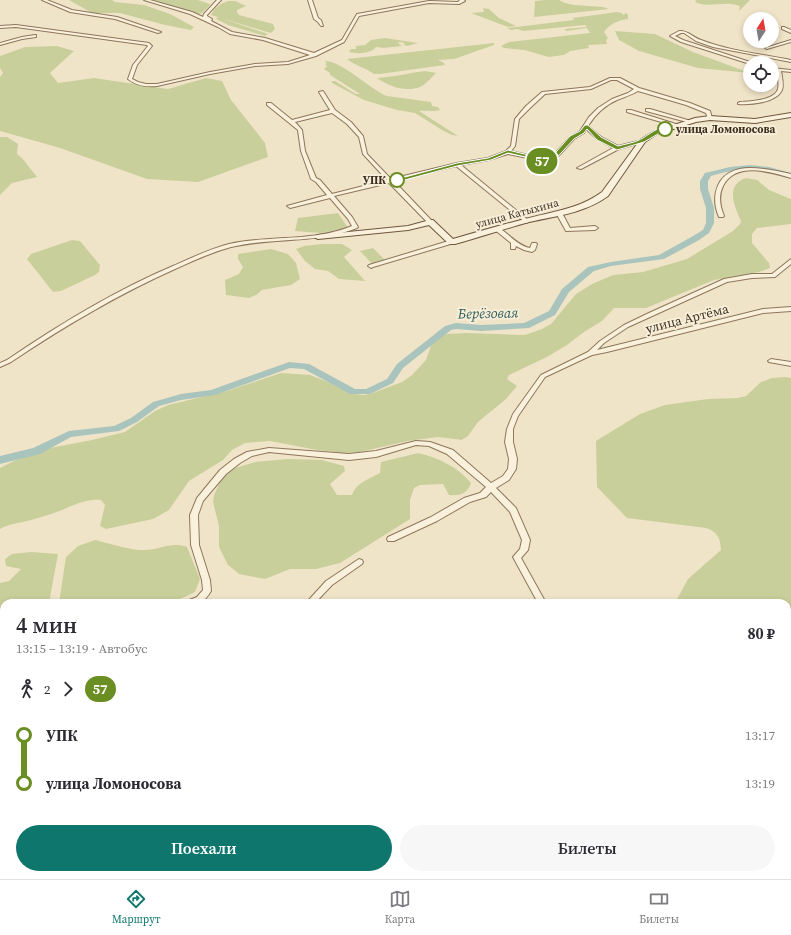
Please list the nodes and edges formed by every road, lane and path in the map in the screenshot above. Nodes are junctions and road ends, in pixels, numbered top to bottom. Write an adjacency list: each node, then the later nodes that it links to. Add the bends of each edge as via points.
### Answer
1 (44, 0): 11 (street, via 71,11 116,18)
2 (146, 0): 8 (street, via 191,13)
3 (218, 0): 8 (street, via 205,17)
4 (310, 0): 7 (street, via 316,20)
5 (462, 0): 6 (street, via 459,3)
6 (438, 1): 17 (street, via 358,15 346,38)
7 (322, 25)
8 (220, 26): 17 (street, via 231,33 264,39)
9 (0, 27): 17 (street, via 16,26 148,44 150,46 137,61 130,79 133,82 148,84 169,83 264,64 286,64)
10 (783, 28): 12 (street)
11 (159, 32)
12 (791, 32)
13 (35, 36): 15 (street)
14 (791, 41): 16 (street)
15 (0, 44)
16 (779, 45)
17 (316, 55)
18 (765, 56): 20 (street, via 714,46 685,32 672,36)
19 (779, 59): 21 (street)
20 (743, 60)
21 (791, 61)
22 (779, 70): 23 (street); 27 (street)
23 (791, 71)
24 (637, 89): 34 (street, via 688,104 708,112); 38 (street, via 600,110); 41 (street, via 615,78 591,88 544,92 517,119 513,146)
25 (321, 92): 31 (street)
26 (779, 92): 28 (street, via 767,100)
27 (779, 92)
28 (740, 103)
29 (269, 104): 36 (street)
30 (648, 110): 35 (street)
31 (333, 111): 36 (street); 45 (street, via 357,131 361,136 365,154)
32 (629, 111): 37 (street)
33 (791, 115): 34 (street, улица Катыхина, via 755,121)
34 (710, 118): 35 (street, улица Катыхина)
35 (689, 121): 37 (street, улица Катыхина)
36 (291, 122): 46 (street, via 300,130 302,151 314,179)
37 (677, 125): 39 (street, улица Катыхина)
38 (586, 126): 40 (street, via 599,138); 41 (street, via 550,162)
39 (642, 141): 40 (street, улица Катыхина); 48 (street, улица Катыхина, via 605,194 599,199)
40 (617, 148): 43 (street, улица Катыхина)
41 (508, 152): 42 (street, via 489,159)
42 (457, 164): 45 (street); 50 (street)
43 (579, 168)
44 (791, 176): 49 (street, via 748,169 730,174 724,178 717,196)
45 (391, 181): 46 (street); 51 (street)
46 (332, 196): 47 (street); 54 (street, via 354,227)
47 (290, 206)
48 (559, 213): 50 (street, улица Катыхина); 52 (street, via 568,230)
49 (721, 216)
50 (526, 220): 53 (street, улица Катыхина)
51 (430, 222): 54 (street, via 408,228); 55 (street)
52 (595, 228)
53 (496, 229): 55 (street, улица Катыхина); 56 (street, via 513,245 532,250)
54 (318, 238): 63 (street, via 279,239 228,246 160,274 73,319)
55 (452, 242): 58 (street, улица Катыхина)
56 (534, 244)
57 (791, 261): 60 (street, via 772,276 726,280 708,287 626,326)
58 (371, 266)
59 (791, 309): 60 (street, улица Артёма, via 763,311)
60 (590, 353): 64 (street, via 544,376 540,381 515,416 510,429 512,469 506,478)
61 (772, 361): 62 (street)
62 (791, 364)
63 (0, 365)
64 (491, 487): 65 (street, via 483,495 467,500); 67 (street, via 450,452 430,444 416,443 376,454 349,457 270,450 250,454 223,472 200,500 194,515 194,545 206,580 207,591); 69 (street, via 513,510 526,540 524,550 517,557)
65 (391, 539)
66 (359, 562): 68 (street, via 329,583)
67 (200, 599)
68 (314, 599)
69 (540, 599)

